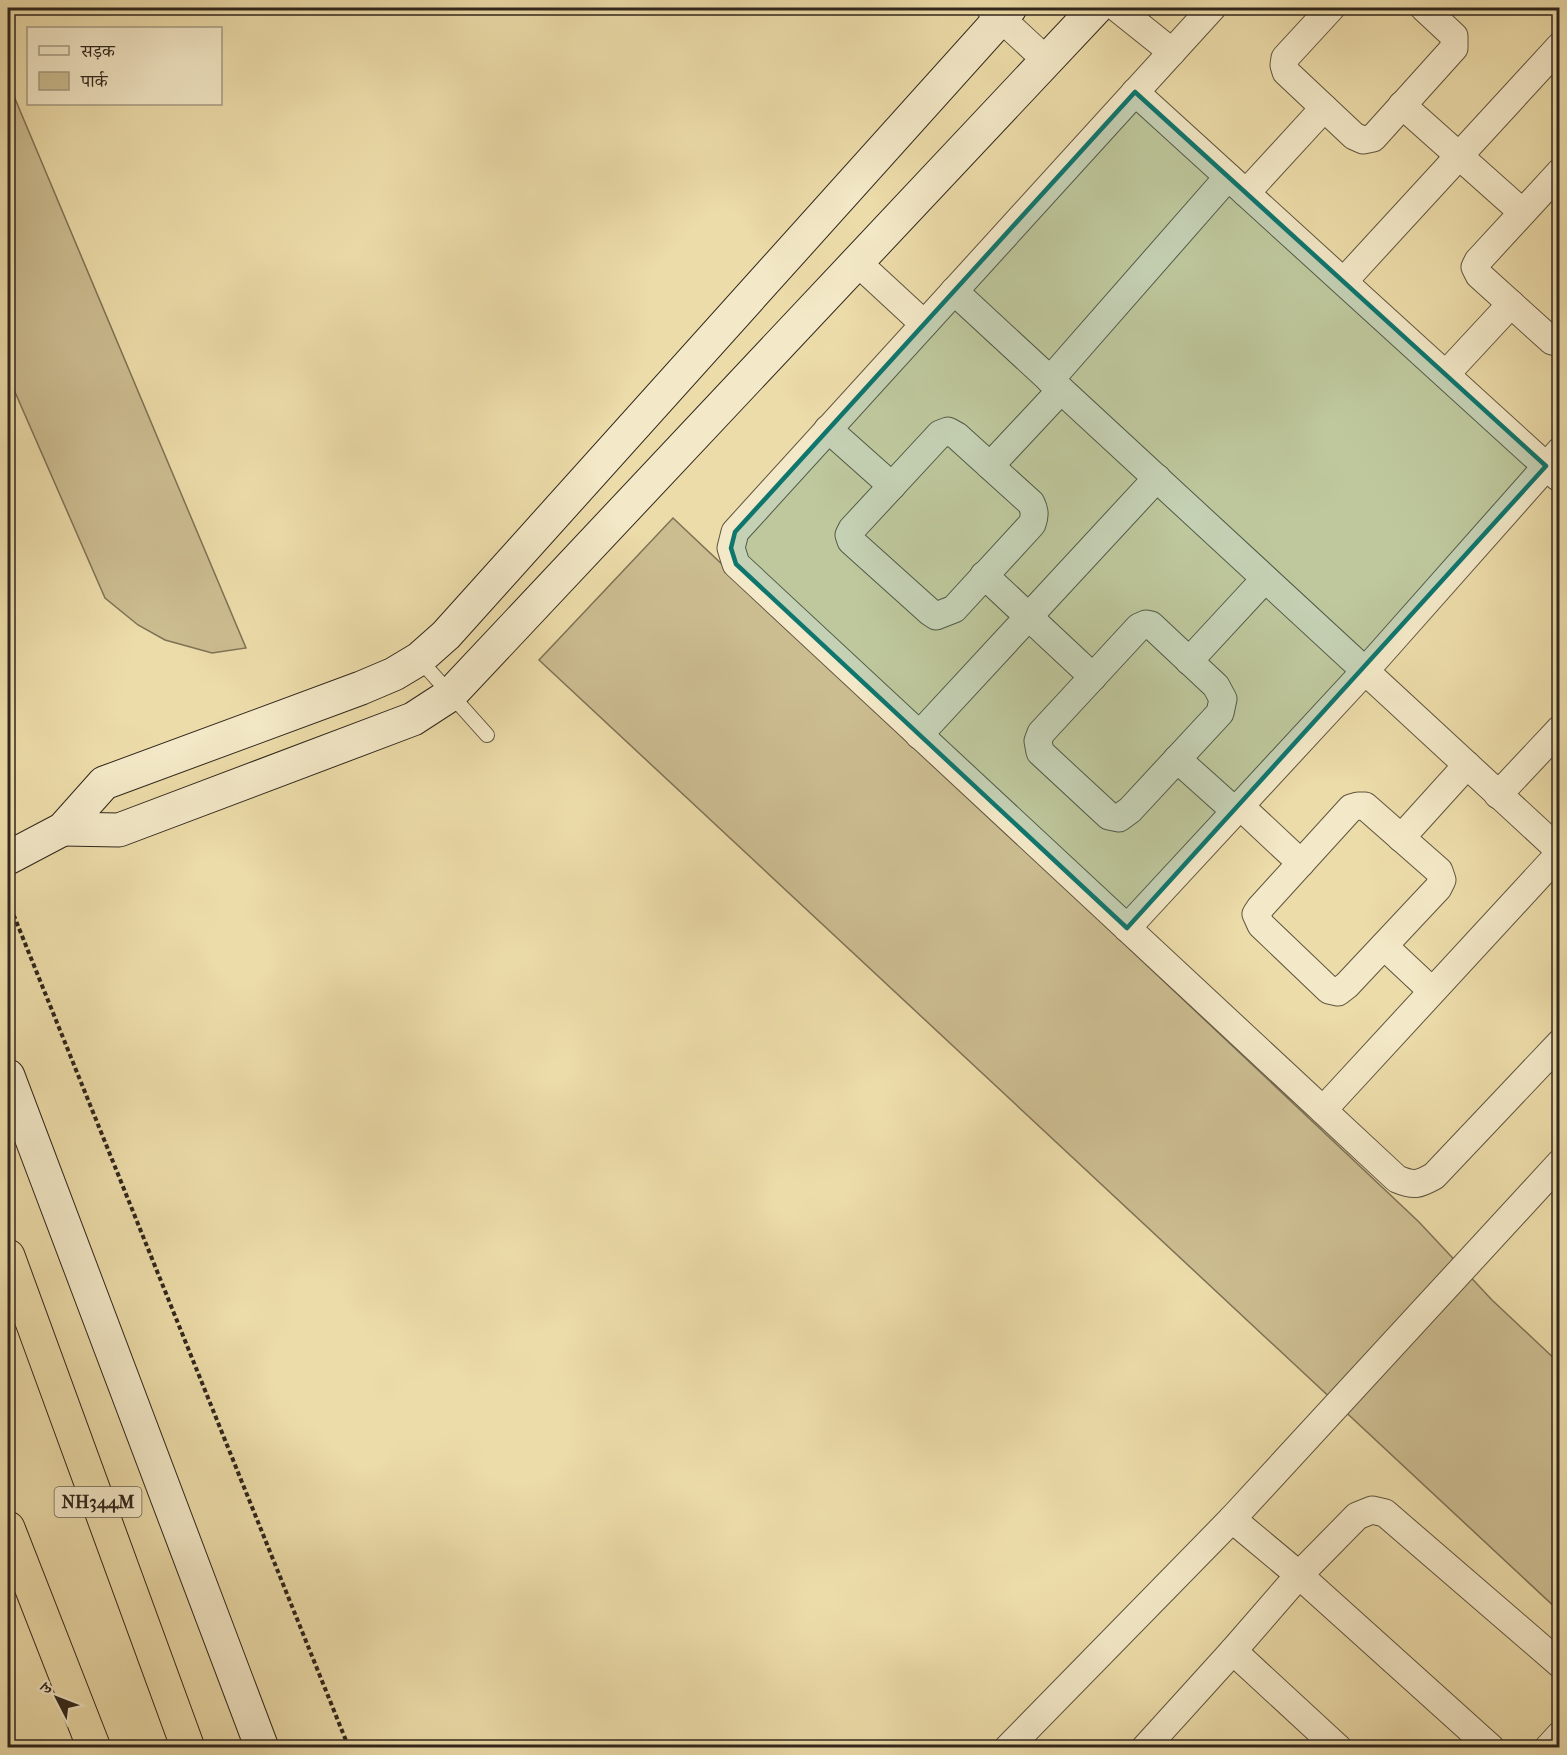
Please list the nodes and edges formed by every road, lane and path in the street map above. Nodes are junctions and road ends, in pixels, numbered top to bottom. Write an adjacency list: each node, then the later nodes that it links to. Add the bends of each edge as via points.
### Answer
1 (1096, 8): 9 (street)
2 (1117, 8): 8 (street)
3 (1212, 8): 8 (street)
4 (1424, 8): 11 (street, via 1454,36 1454,48)
5 (1000, 11): 9 (street); 33 (street, via 446,635)
6 (1319, 12): 12 (street, via 1285,58 1284,65 1286,72)
7 (1560, 46): 13 (street)
8 (1172, 52): 10 (street)
9 (1047, 61): 17 (street)
10 (1136, 92): 15 (street); 19 (street)
11 (1402, 105): 12 (street, via 1372,138 1363,140); 13 (street)
12 (1324, 108): 15 (street)
13 (1460, 154): 16 (street); 18 (street)
14 (1560, 172): 16 (street)
15 (1237, 185): 18 (street); 24 (street)
16 (1522, 212): 20 (street, via 1475,267)
17 (857, 262): 21 (street); 37 (street)
18 (1344, 281): 23 (street)
19 (954, 291): 21 (street); 24 (street)
20 (1511, 304): 22 (street, via 1552,341); 23 (street)
21 (924, 324): 25 (street)
22 (1560, 343)
23 (1446, 374): 26 (street)
24 (1056, 385): 27 (street); 28 (street)
25 (828, 429): 29 (street); 40 (street, via 735,532 731,548 736,564)
26 (1555, 465): 35 (street)
27 (990, 466): 29 (street, via 948,431 940,434); 30 (street, via 1031,503 1035,518)
28 (1157, 478): 31 (street); 32 (street)
29 (892, 486): 30 (street, via 852,529 851,541 936,616 954,609)
30 (984, 575): 32 (street)
31 (1265, 579): 34 (street); 35 (street)
32 (1029, 616): 36 (street); 40 (street)
33 (419, 659): 37 (lane); 45 (street, via 361,688 104,783)
34 (1189, 661): 36 (street, via 1146,624); 41 (street, via 1216,686 1223,699 1220,713)
35 (1365, 670): 42 (street); 44 (street)
36 (1093, 677): 41 (street, via 1041,733 1040,752 1108,816 1119,818)
37 (450, 695): 39 (lane); 45 (street, via 413,719 119,830)
38 (1560, 729): 43 (street)
39 (487, 735)
40 (919, 735): 51 (street)
41 (1177, 759): 44 (street)
42 (1467, 765): 43 (street); 46 (street)
43 (1498, 795): 48 (street)
44 (1237, 809): 49 (street); 51 (street)
45 (63, 829): 47 (street)
46 (1401, 838): 49 (street, via 1365,806 1358,806 1351,808); 52 (street, via 1439,871 1442,880)
47 (10, 850)
48 (1560, 852): 53 (street)
49 (1301, 863): 52 (street, via 1256,914 1261,925 1329,990 1338,992)
50 (8, 901): 68 (path)
51 (1127, 928): 56 (street)
52 (1384, 946): 53 (street)
53 (1432, 991): 56 (street)
54 (1560, 1043): 56 (street, via 1434,1176 1419,1185 1396,1179)
55 (8, 1076): 67 (street)
56 (1323, 1110)
57 (1560, 1163): 59 (street)
58 (8, 1256): 66 (highway, NH344M)
59 (1232, 1519): 61 (street); 69 (street)
60 (8, 1528): 65 (highway)
61 (1299, 1575): 62 (street); 63 (street, via 1357,1516 1372,1510 1385,1513); 72 (street)
62 (1233, 1651): 70 (street); 71 (street)
63 (1560, 1664)
64 (1560, 1735): 73 (street)
65 (94, 1748)
66 (188, 1748)
67 (262, 1748)
68 (349, 1748)
69 (1008, 1748)
70 (1145, 1748)
71 (1338, 1748)
72 (1491, 1748)
73 (1548, 1748)

